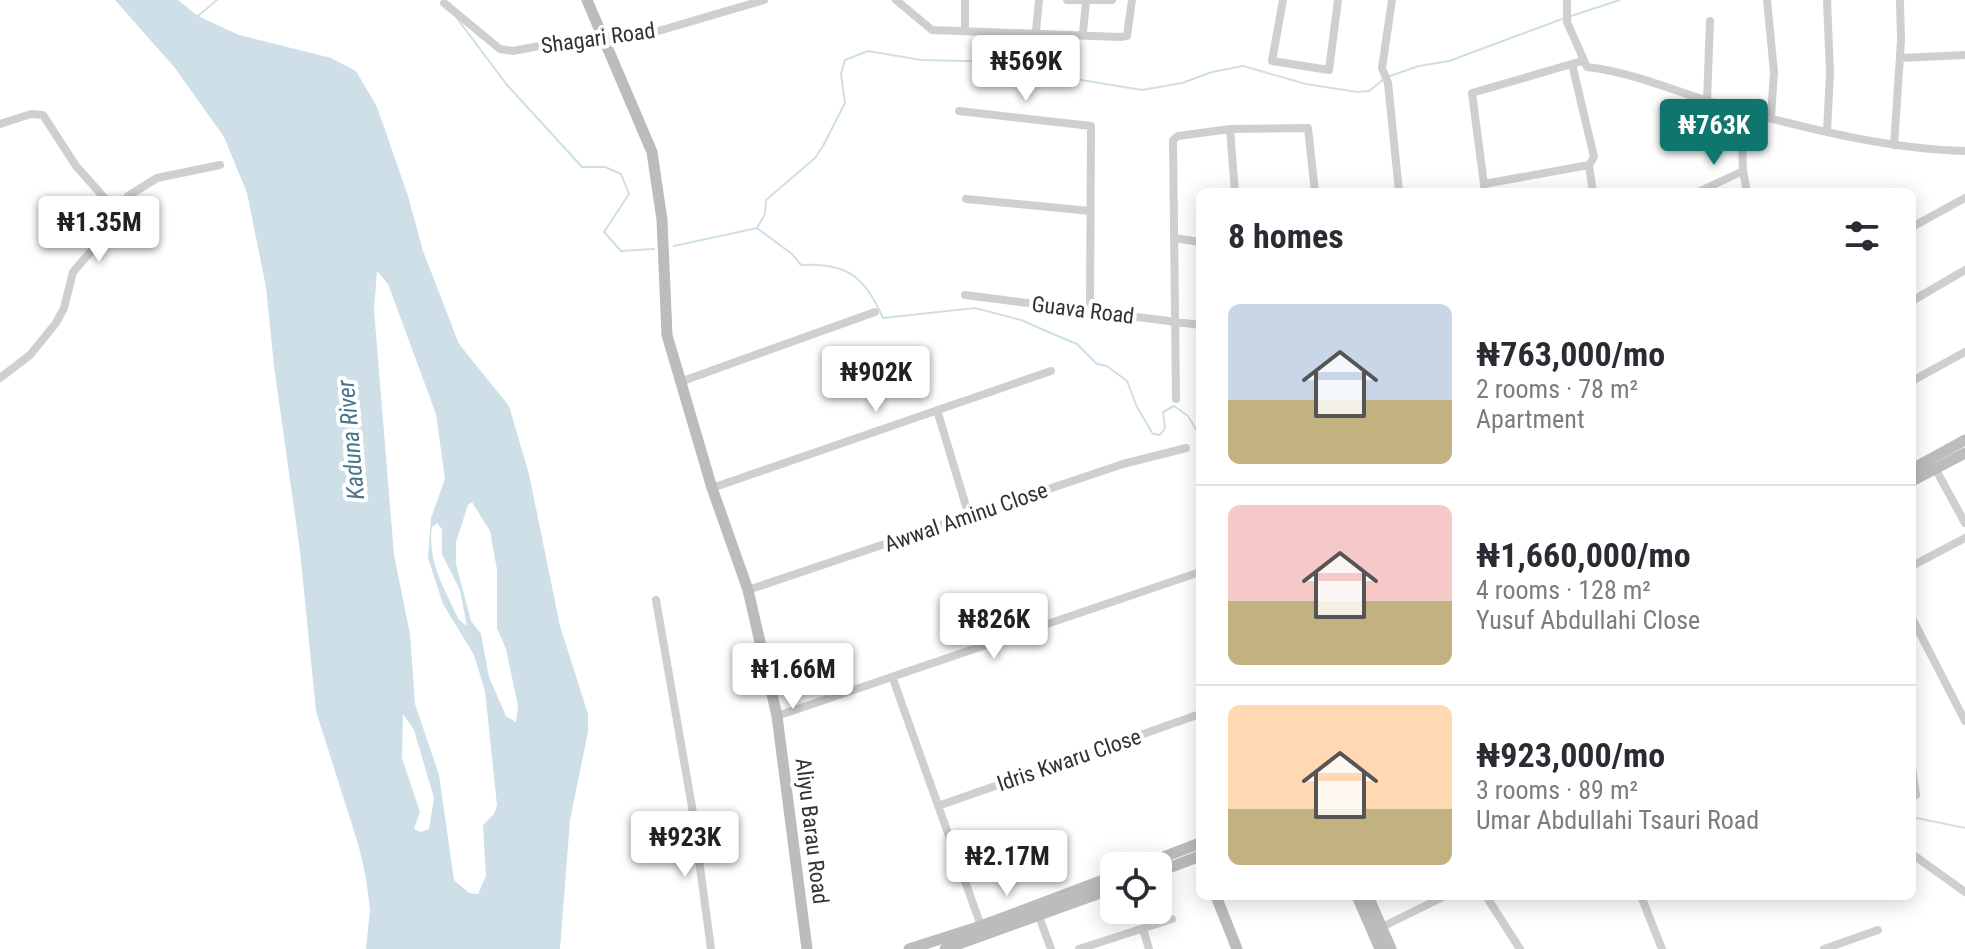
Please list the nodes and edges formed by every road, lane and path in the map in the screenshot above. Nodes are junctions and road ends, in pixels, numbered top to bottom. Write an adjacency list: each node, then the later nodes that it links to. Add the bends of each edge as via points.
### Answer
1 (587, 0): 22 (street, Aliyu Barau Road)
2 (764, 0): 22 (street, Shagari Road, via 655,32)
3 (896, 0): 19 (street, via 932,30)
4 (965, 0): 19 (street)
5 (1039, 0): 20 (street)
6 (1067, 0): 16 (street)
7 (1112, 0): 16 (street)
8 (1132, 0): 21 (street, via 1127,36)
9 (1283, 0): 10 (street, via 1272,61 1329,70)
10 (1338, 0)
11 (1392, 0): 41 (street, via 1382,68)
12 (1567, 0): 25 (street, via 1566,19)
13 (1767, 0): 30 (street, via 1774,72)
14 (1827, 0): 33 (street)
15 (1900, 0): 24 (street)
16 (1086, 1): 21 (street)
17 (444, 3): 22 (street, Shagari Road, via 500,49)
18 (1710, 21): 27 (street)
19 (965, 29): 20 (street)
20 (1035, 31): 21 (street)
21 (1083, 33)
22 (605, 37): 64 (street, Aliyu Barau Road, via 652,152 662,220 667,335)
23 (1965, 55): 24 (street)
24 (1901, 58): 34 (street)
25 (1582, 61): 26 (street); 27 (street, via 1587,67)
26 (1572, 64): 37 (street, via 1594,157); 42 (street, via 1472,93)
27 (1707, 101): 29 (street)
28 (959, 111): 48 (street, via 1091,126)
29 (1741, 111): 30 (street); 38 (street)
30 (1771, 117): 33 (street)
31 (0, 124): 49 (street, via 43,115 76,166)
32 (1230, 129): 39 (street); 40 (street, via 1308,128); 51 (street, via 1173,140)
33 (1827, 132): 34 (street)
34 (1894, 145): 35 (street)
35 (1965, 151)
36 (220, 165): 49 (street, via 157,178 128,196)
37 (1589, 165): 42 (street); 43 (street)
38 (1743, 171): 44 (street); 45 (street)
39 (1235, 188)
40 (1315, 188)
41 (1399, 188)
42 (1484, 188)
43 (1592, 188)
44 (1707, 188)
45 (1746, 188)
46 (1965, 198): 50 (street)
47 (966, 199): 48 (street)
48 (1090, 211): 56 (street)
49 (117, 212): 62 (street, via 107,233 73,272 56,323 30,355)
50 (1916, 225)
51 (1174, 238): 52 (street); 58 (street)
52 (1196, 241)
53 (1965, 270): 55 (street)
54 (965, 295): 56 (street, Guava Road)
55 (1916, 299)
56 (1090, 310): 58 (street, Guava Road)
57 (875, 312): 64 (street)
58 (1175, 322): 59 (street, Guava Road); 65 (street)
59 (1196, 325)
60 (1965, 352): 63 (street)
61 (1051, 371): 66 (street)
62 (0, 378)
63 (1916, 379)
64 (680, 382): 73 (street, Aliyu Barau Road)
65 (1176, 399)
66 (937, 410): 73 (street); 74 (street)
67 (1965, 440): 70 (street)
68 (1186, 448): 74 (street, Awwal Aminu Close)
69 (1965, 453): 71 (street)
70 (1916, 467)
71 (1936, 470): 72 (street); 75 (street)
72 (1916, 479)
73 (712, 488): 79 (street, Aliyu Barau Road)
74 (969, 516): 79 (street, Awwal Aminu Close)
75 (1965, 523)
76 (1965, 538): 77 (street)
77 (1916, 564)
78 (1196, 573): 82 (street)
79 (748, 590): 84 (street, Aliyu Barau Road)
80 (656, 600): 107 (street)
81 (1916, 626): 85 (street)
82 (893, 679): 84 (street); 86 (street)
83 (1196, 715): 86 (street, Idris Kwaru Close)
84 (777, 716): 109 (street, Aliyu Barau Road)
85 (1965, 721)
86 (938, 806): 103 (street)
87 (1196, 845): 88 (street)
88 (1172, 854)
89 (1916, 857): 94 (street)
90 (1196, 858): 91 (street)
91 (1172, 867)
92 (1100, 882): 101 (street)
93 (1100, 892): 101 (street)
94 (1965, 892)
95 (1218, 900): 115 (street)
96 (1359, 900): 116 (street)
97 (1370, 900): 104 (street)
98 (1437, 900): 104 (street)
99 (1489, 900): 118 (street)
100 (1643, 900): 119 (street)
101 (1038, 911): 103 (street); 111 (street); 112 (street)
102 (1158, 924): 105 (street)
103 (981, 926): 110 (street)
104 (1382, 927): 117 (street)
105 (1143, 929): 113 (street); 114 (street)
106 (1878, 930): 120 (street)
107 (711, 949): 108 (street)
108 (717, 949)
109 (807, 949)
110 (909, 949)
111 (945, 949)
112 (1051, 949)
113 (1081, 949)
114 (1149, 949)
115 (1237, 949)
116 (1380, 949)
117 (1391, 949)
118 (1520, 949)
119 (1662, 949)
120 (1824, 949)

